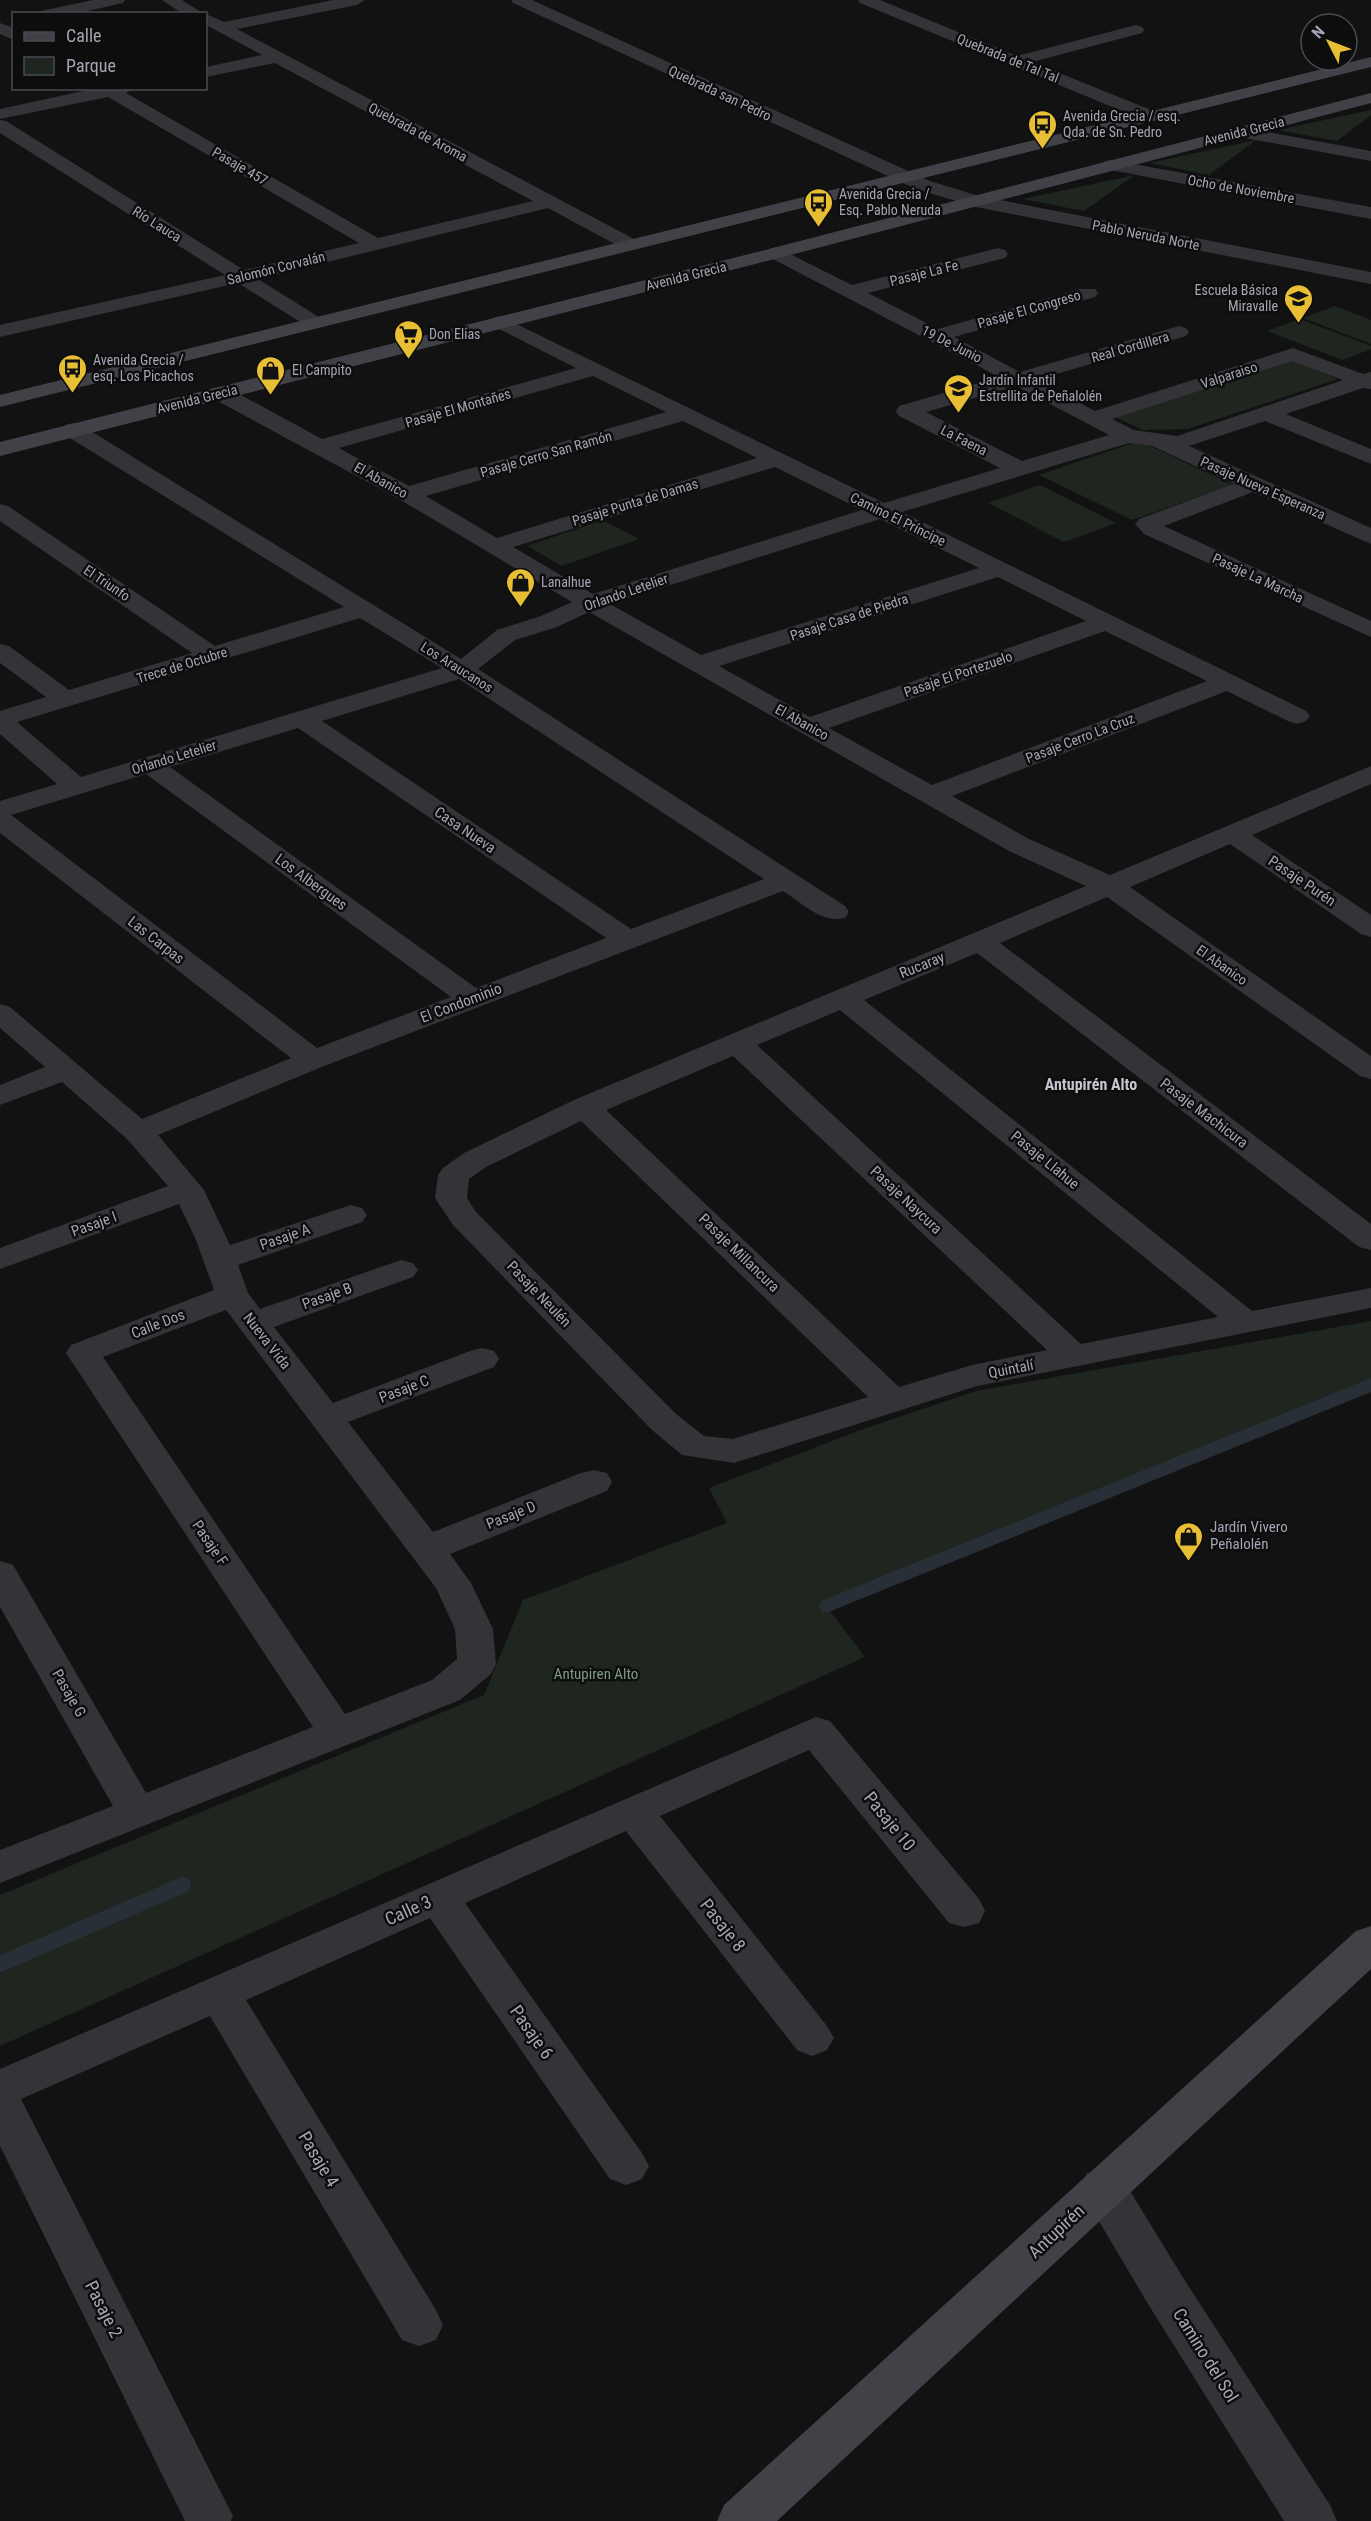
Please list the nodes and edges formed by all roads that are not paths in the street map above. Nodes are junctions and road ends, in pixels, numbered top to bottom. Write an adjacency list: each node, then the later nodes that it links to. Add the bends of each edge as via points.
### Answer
1 (117, 0): 6 (street)
2 (171, 0): 7 (street)
3 (357, 0): 9 (street)
4 (519, 0): 23 (street, Quebrada san Pedro)
5 (866, 0): 12 (street, Quebrada de Tal Tal)
6 (57, 12)
7 (192, 12)
8 (207, 20): 9 (street, Quebrada de Aroma)
9 (222, 27): 11 (street, Quebrada de Aroma)
10 (1136, 30): 12 (street)
11 (278, 57): 14 (street); 25 (street, Quebrada de Aroma)
12 (1016, 61): 18 (street, Quebrada de Tal Tal)
13 (1371, 62): 18 (main road)
14 (207, 72)
15 (114, 90): 17 (street); 27 (street, Pasaje 457)
16 (1370, 99): 20 (main road, Avenida Grecia)
17 (0, 114)
18 (1150, 116): 23 (main road)
19 (0, 125): 31 (street, Río Lauca)
20 (1240, 132): 21 (street); 22 (main road, Avenida Grecia)
21 (1371, 156)
22 (1111, 165): 24 (main road, Avenida Grecia); 26 (street, Ocho de Noviembre)
23 (914, 181): 24 (street, Pablo Neruda Norte); 28 (main road)
24 (976, 201): 29 (main road, Avenida Grecia); 32 (street, Pablo Neruda Norte)
25 (551, 202): 27 (street, Salomón Corvalán); 28 (street, Quebrada de Aroma)
26 (1371, 213)
27 (375, 244): 31 (street, Salomón Corvalán)
28 (631, 245): 36 (main road)
29 (776, 253): 33 (street, 19 De Junio); 35 (main road, Avenida Grecia)
30 (998, 254): 33 (street, Pasaje La Fe)
31 (240, 277): 36 (street, Río Lauca); 39 (street, Salomón Corvalán)
32 (1371, 278)
33 (851, 291): 38 (street, 19 De Junio)
34 (1088, 293): 38 (street, Pasaje El Congreso)
35 (500, 322): 40 (street, Camino El Príncipe); 43 (main road, Avenida Grecia)
36 (315, 323): 44 (main road)
37 (1179, 332): 41 (street, Real Cordillera)
38 (936, 336): 41 (street, 19 De Junio)
39 (3, 340)
40 (595, 369): 47 (street, Camino El Príncipe); 52 (street, Pasaje El Montañes)
41 (1019, 379): 45 (street, Real Cordillera); 48 (street, 19 De Junio)
42 (1368, 381): 46 (street, Orlando Letelier); 48 (street, Valparaiso, via 1293,354)
43 (220, 393): 49 (main road, Avenida Grecia); 52 (street, El Abanico)
44 (0, 401)
45 (907, 411): 56 (street, La Faena)
46 (1265, 413): 51 (street, Orlando Letelier, via 1178,442); 54 (street)
47 (684, 414): 55 (street, Camino El Príncipe); 58 (street, Pasaje Cerro San Ramón)
48 (1094, 418): 50 (street, 19 De Junio)
49 (73, 430): 53 (main road, Avenida Grecia); 65 (street, Los Araucanos)
50 (1128, 436): 51 (street, Orlando Letelier); 56 (street, Orlando Letelier)
51 (1155, 439): 57 (street, Pasaje Nueva Esperanza)
52 (320, 447): 58 (street, El Abanico)
53 (0, 449)
54 (1371, 458)
55 (777, 459): 60 (street, Camino El Príncipe); 62 (street, Pasaje Punta de Damas)
56 (1020, 469): 60 (street, Orlando Letelier)
57 (1254, 484): 61 (street, Pasaje Nueva Esperanza); 67 (street, Pasaje La Marcha, via 1147,524)
58 (406, 494): 62 (street, El Abanico)
59 (0, 511): 69 (street, El Triunfo)
60 (881, 511): 63 (street, Camino El Príncipe); 64 (street, Orlando Letelier)
61 (1371, 537)
62 (494, 546): 64 (street, El Abanico)
63 (999, 569): 66 (street, Camino El Príncipe); 70 (street, Pasaje Casa de Piedra)
64 (590, 603): 70 (street, El Abanico); 71 (street, Orlando Letelier, via 506,635)
65 (364, 609): 69 (street, Trece de Octubre); 71 (street, Los Araucanos)
66 (1107, 622): 72 (street, Camino El Príncipe); 77 (street, Pasaje El Portezuelo)
67 (1369, 640)
68 (0, 651): 73 (street)
69 (213, 656): 73 (street, Trece de Octubre)
70 (699, 664): 77 (street, El Abanico)
71 (462, 670): 75 (street, Orlando Letelier); 87 (street, Los Araucanos)
72 (1229, 682): 74 (street, Camino El Príncipe); 82 (street, Pasaje Cerro La Cruz)
73 (65, 699): 76 (street, Trece de Octubre)
74 (1297, 716)
75 (301, 718): 78 (street, Orlando Letelier); 91 (street, Casa Nueva)
76 (0, 721): 80 (street)
77 (808, 726): 82 (street, El Abanico)
78 (150, 765): 80 (street, Orlando Letelier); 94 (street, Los Albergues)
79 (1371, 774): 81 (street, Rucaray)
80 (76, 786): 84 (street, Orlando Letelier)
81 (1342, 786): 83 (street); 86 (street, Rucaray)
82 (931, 795): 88 (street, El Abanico, via 1019,845)
83 (1371, 804)
84 (0, 810)
85 (0, 820): 97 (street, Las Carpas)
86 (1233, 834): 88 (street, Rucaray); 90 (street, Pasaje Purén)
87 (786, 880): 89 (street, Los Araucanos); 91 (street, El Condominio)
88 (1110, 886): 92 (street, Rucaray); 99 (street, El Abanico)
89 (835, 912)
90 (1371, 928)
91 (629, 941): 94 (street, El Condominio)
92 (980, 941): 93 (street, Rucaray); 106 (street, Pasaje Machicura)
93 (843, 998): 96 (street, Rucaray); 113 (street, Pasaje Llahue)
94 (472, 999): 97 (street, El Condominio)
95 (0, 1013): 98 (street, Nueva Vida)
96 (737, 1043): 101 (street, Rucaray); 115 (street, Pasaje Naycura)
97 (313, 1060): 102 (street, El Condominio)
98 (65, 1070): 100 (street); 102 (street, Nueva Vida)
99 (1371, 1070)
100 (0, 1096)
101 (585, 1107): 103 (street, Rucaray); 117 (street, Pasaje Millancura)
102 (138, 1132): 104 (street, Nueva Vida)
103 (475, 1160): 119 (street, Pasaje Neulén, via 454,1175 451,1198 464,1218)
104 (188, 1190): 107 (street, Pasaje I); 108 (street, Nueva Vida)
105 (351, 1215): 108 (street, Pasaje A)
106 (1371, 1240)
107 (0, 1259)
108 (219, 1260): 110 (street, Nueva Vida)
109 (401, 1270): 112 (street, Pasaje B)
110 (232, 1295): 112 (street, Nueva Vida); 114 (street, Calle Dos)
111 (1371, 1298): 113 (street, Quintalí)
112 (254, 1323): 118 (street, Nueva Vida)
113 (1246, 1323): 115 (street, Quintalí)
114 (83, 1353): 124 (street, Pasaje F)
115 (1075, 1357): 117 (street, Quintalí, via 972,1376)
116 (483, 1359): 118 (street, Pasaje C)
117 (892, 1400): 119 (street, Quintalí, via 734,1451 695,1447)
118 (326, 1418): 121 (street, Nueva Vida)
119 (664, 1422)
120 (594, 1482): 121 (street, Pasaje D)
121 (427, 1549): 124 (street, Nueva Vida, via 452,1583 474,1629 477,1664 446,1690)
122 (0, 1574): 126 (street, Pasaje G)
123 (816, 1731): 125 (street, Calle 3); 129 (street, Pasaje 10)
124 (337, 1732): 126 (street)
125 (633, 1811): 128 (street, Calle 3); 132 (street, Pasaje 8)
126 (137, 1813): 127 (street)
127 (0, 1867)
128 (438, 1897): 131 (street, Calle 3); 135 (street, Pasaje 6)
129 (964, 1911)
130 (1371, 1943): 136 (main road, Antupirén)
131 (219, 1993): 133 (street, Calle 3); 137 (street, Pasaje 4)
132 (812, 2038)
133 (0, 2089)
134 (0, 2102): 138 (street, Pasaje 2)
135 (626, 2166)
136 (1103, 2187): 139 (main road, Antupirén); 140 (street, Camino del Sol)
137 (419, 2325)
138 (208, 2516)
139 (742, 2521)
140 (1312, 2521)

